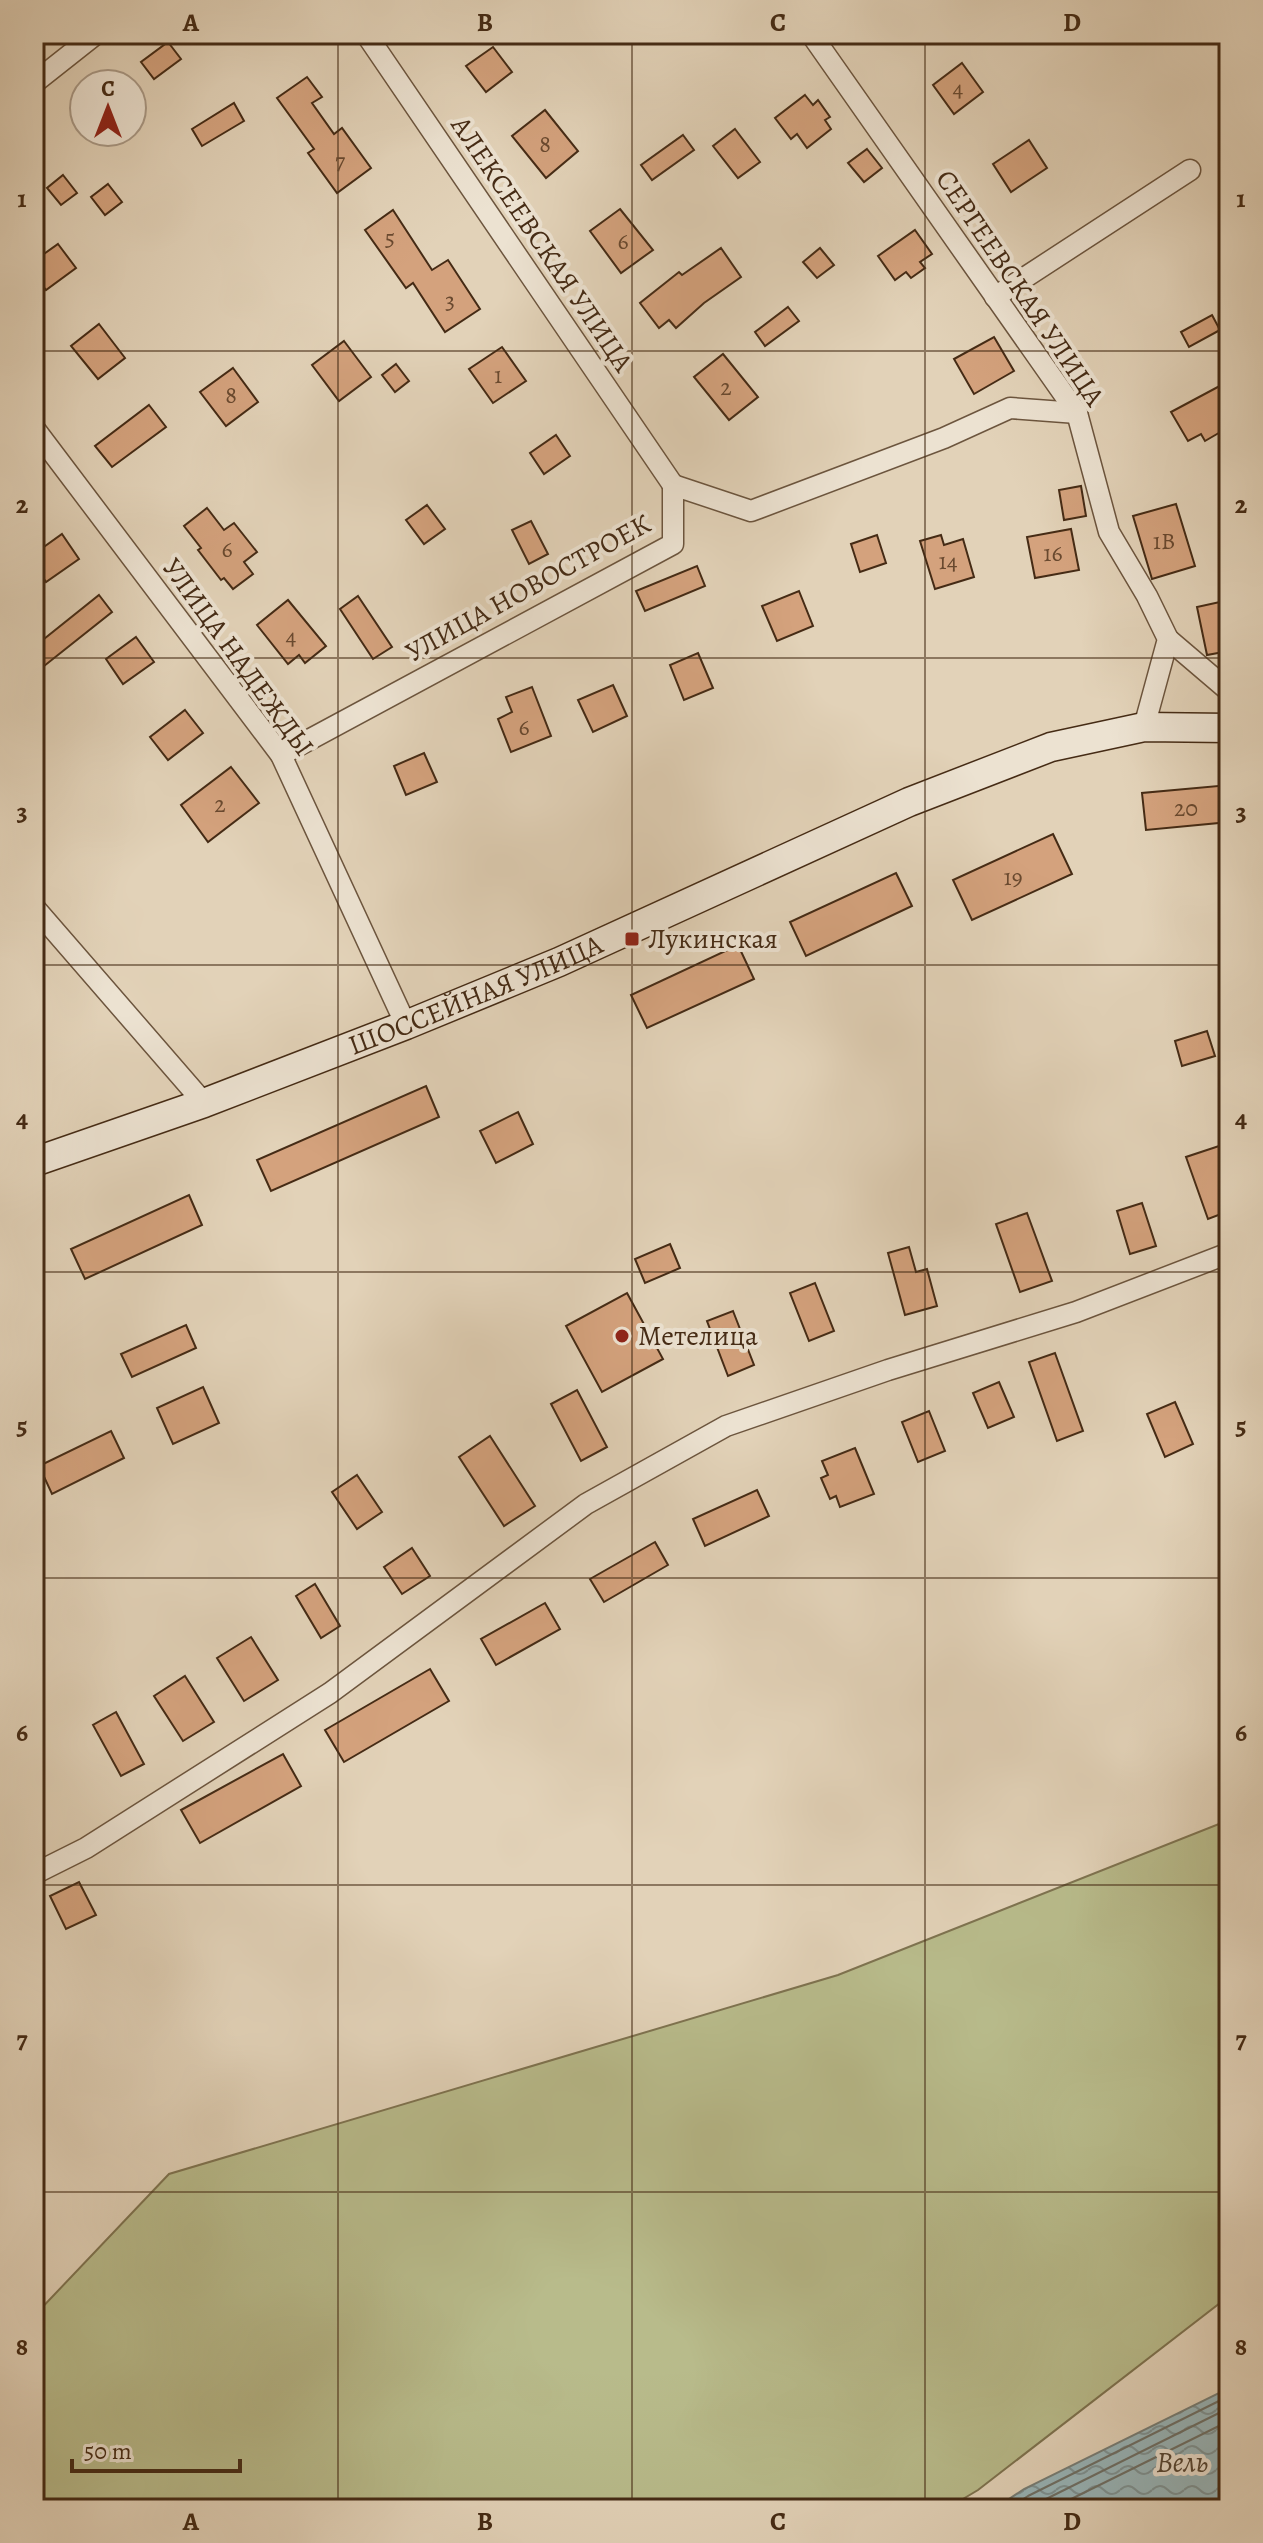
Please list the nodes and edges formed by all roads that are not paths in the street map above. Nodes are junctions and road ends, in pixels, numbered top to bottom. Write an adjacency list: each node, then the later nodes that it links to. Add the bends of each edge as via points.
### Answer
1 (96, 34): 4 (street)
2 (366, 34): 9 (street, АЛЕКСЕЕВСКАЯ УЛИЦА)
3 (811, 34): 6 (street, СЕРГЕЕВСКАЯ УЛИЦА)
4 (34, 83)
5 (1190, 170): 6 (street)
6 (995, 297): 7 (street, СЕРГЕЕВСКАЯ УЛИЦА)
7 (1077, 413): 9 (street, УЛИЦА НОВОСТРОЕК, via 1010,408 751,511); 10 (street, СЕРГЕЕВСКАЯ УЛИЦА, via 1109,532)
8 (34, 428): 14 (street, УЛИЦА НАДЕЖДЫ)
9 (673, 485): 14 (street, УЛИЦА НОВОСТРОЕК, via 673,544)
10 (1168, 639): 11 (street); 12 (street)
11 (1229, 691)
12 (1144, 727): 13 (main road, ШОССЕЙНАЯ УЛИЦА); 16 (main road, ШОССЕЙНАЯ УЛИЦА, via 1051,747 909,802 559,962)
13 (1229, 728)
14 (281, 755): 16 (street, УЛИЦА НАДЕЖДЫ)
15 (34, 907): 17 (street)
16 (406, 1025): 17 (main road, ШОССЕЙНАЯ УЛИЦА)
17 (204, 1103): 18 (main road, ШОССЕЙНАЯ УЛИЦА)
18 (34, 1162)
19 (1229, 1253): 20 (street, via 1076,1312 726,1426 586,1504 330,1693 86,1848)
20 (34, 1874)

